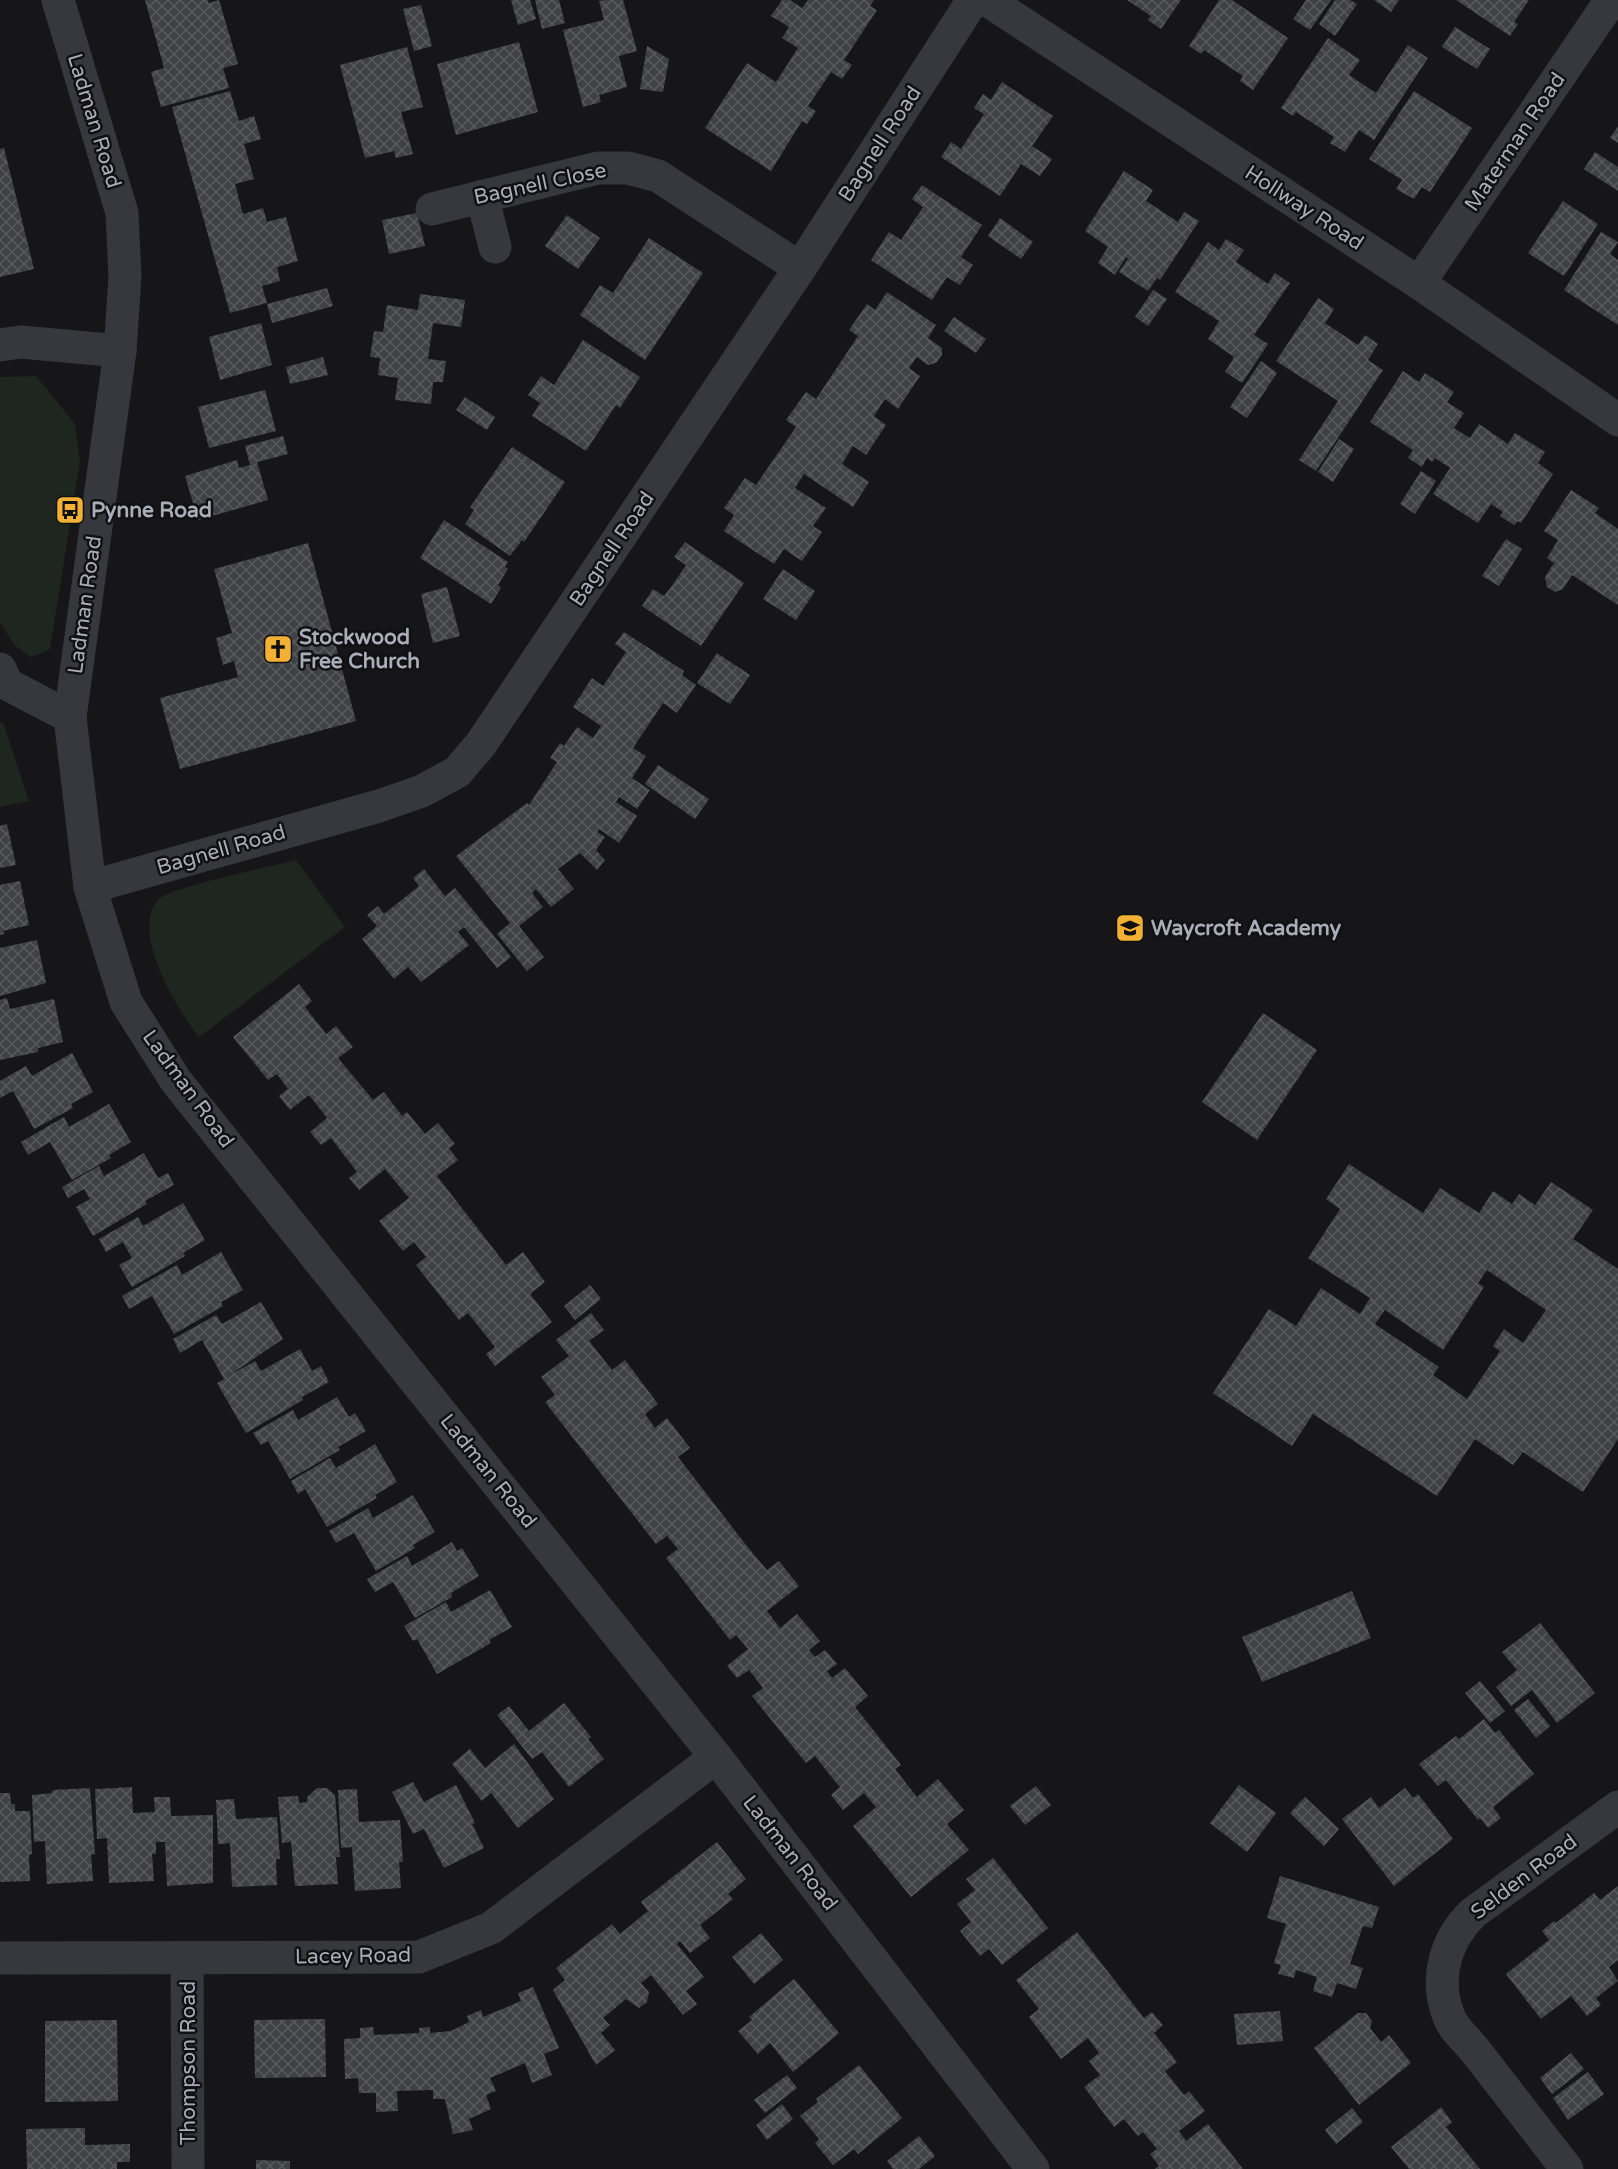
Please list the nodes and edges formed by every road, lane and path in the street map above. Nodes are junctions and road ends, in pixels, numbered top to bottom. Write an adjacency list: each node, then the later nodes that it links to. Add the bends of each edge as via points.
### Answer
1 (58, 0): 11 (street, Ladman Road, via 122,213 125,276)
2 (973, 0): 8 (street, Bagnell Road)
3 (987, 0): 9 (street, Hollway Road)
4 (1611, 0): 9 (street, Materman Road)
5 (482, 196): 6 (street, Bagnell Close); 7 (street); 8 (street, Bagnell Close, via 598,168 628,168 658,176)
6 (432, 209)
7 (495, 247)
8 (800, 268): 15 (street, Bagnell Road, via 481,744 457,772 422,791 379,806)
9 (1419, 283): 12 (street, Hollway Road)
10 (0, 345): 11 (street, via 21,342)
11 (120, 351): 14 (street, Ladman Road)
12 (1618, 420)
13 (0, 669): 14 (street, via 8,684)
14 (70, 717): 15 (street, Ladman Road)
15 (90, 886): 16 (street, Ladman Road, via 126,1002 176,1080)
16 (716, 1757): 19 (street, Lacey Road, via 490,1928 419,1957); 21 (street, Ladman Road)
17 (1618, 1807): 22 (street, Selden Road, via 1473,1913 1458,1927 1444,1966 1442,1989 1450,2020)
18 (0, 1958): 19 (street, Lacey Road)
19 (187, 1958): 20 (street, Thompson Road)
20 (188, 2169)
21 (1033, 2169)
22 (1566, 2169)

